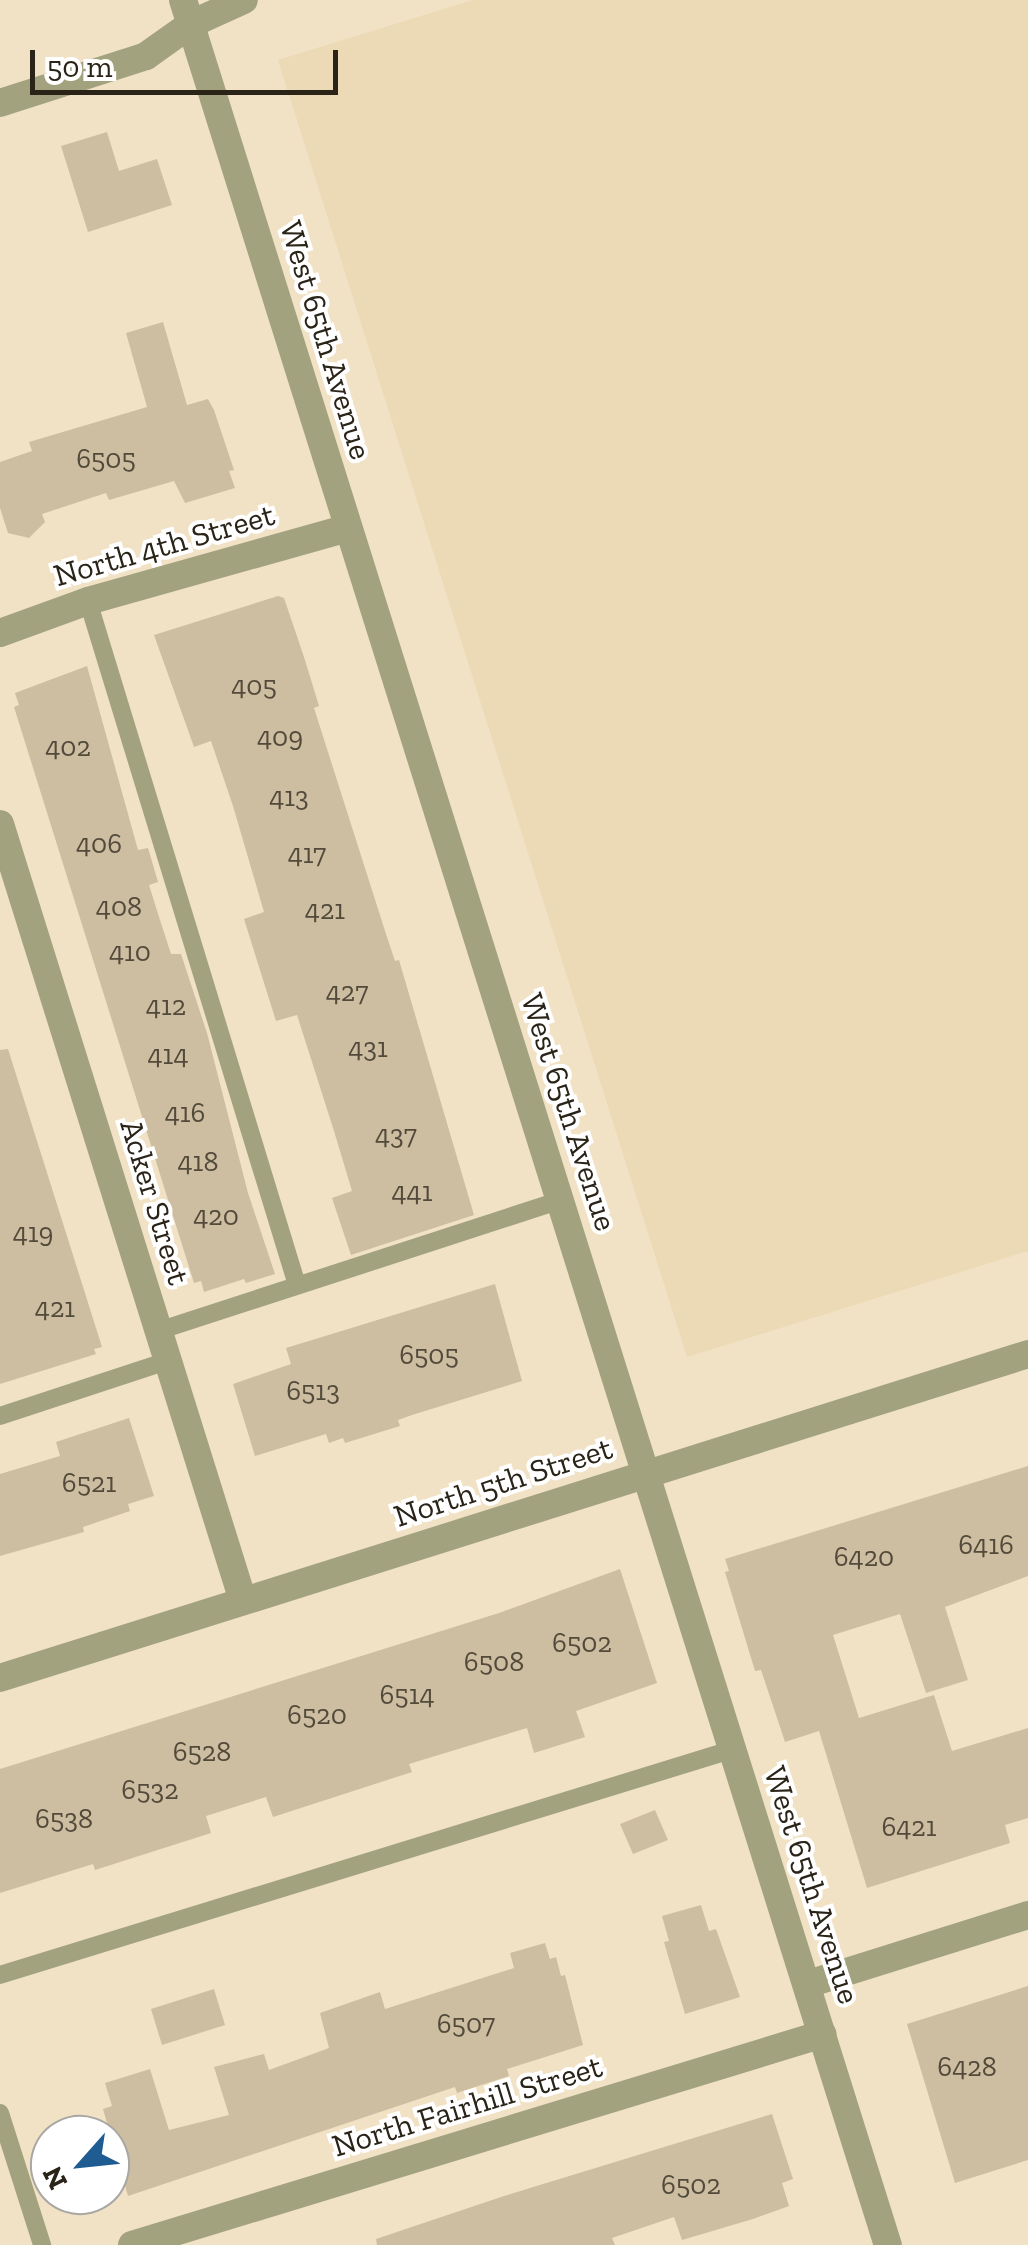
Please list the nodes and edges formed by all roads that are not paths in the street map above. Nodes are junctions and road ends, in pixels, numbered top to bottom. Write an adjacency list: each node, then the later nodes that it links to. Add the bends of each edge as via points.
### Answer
1 (244, 0): 2 (street)
2 (187, 12): 3 (street, via 146,56); 4 (street, West 65th Avenue)
3 (0, 102)
4 (348, 528): 5 (street, North 4th Street); 8 (street, West 65th Avenue)
5 (88, 601): 6 (street, North 4th Street); 9 (lane)
6 (0, 632)
7 (0, 824): 10 (street, Acker Street)
8 (560, 1200): 9 (lane); 14 (street, West 65th Avenue)
9 (297, 1285): 10 (lane)
10 (158, 1331): 12 (street, Acker Street)
11 (1028, 1354): 14 (street, North 5th Street)
12 (167, 1361): 13 (lane); 15 (street, Acker Street)
13 (0, 1416)
14 (645, 1474): 15 (street, North 5th Street); 17 (street, West 65th Avenue)
15 (243, 1602): 16 (street, North 5th Street)
16 (0, 1678)
17 (731, 1750): 19 (lane); 20 (street, West 65th Avenue)
18 (1028, 1915): 20 (street)
19 (0, 1975)
20 (808, 1984): 21 (street, West 65th Avenue)
21 (824, 2034): 24 (street, North Fairhill Street); 25 (street, West 65th Avenue)
22 (0, 2113): 23 (lane)
23 (42, 2245)
24 (132, 2245)
25 (888, 2245)

